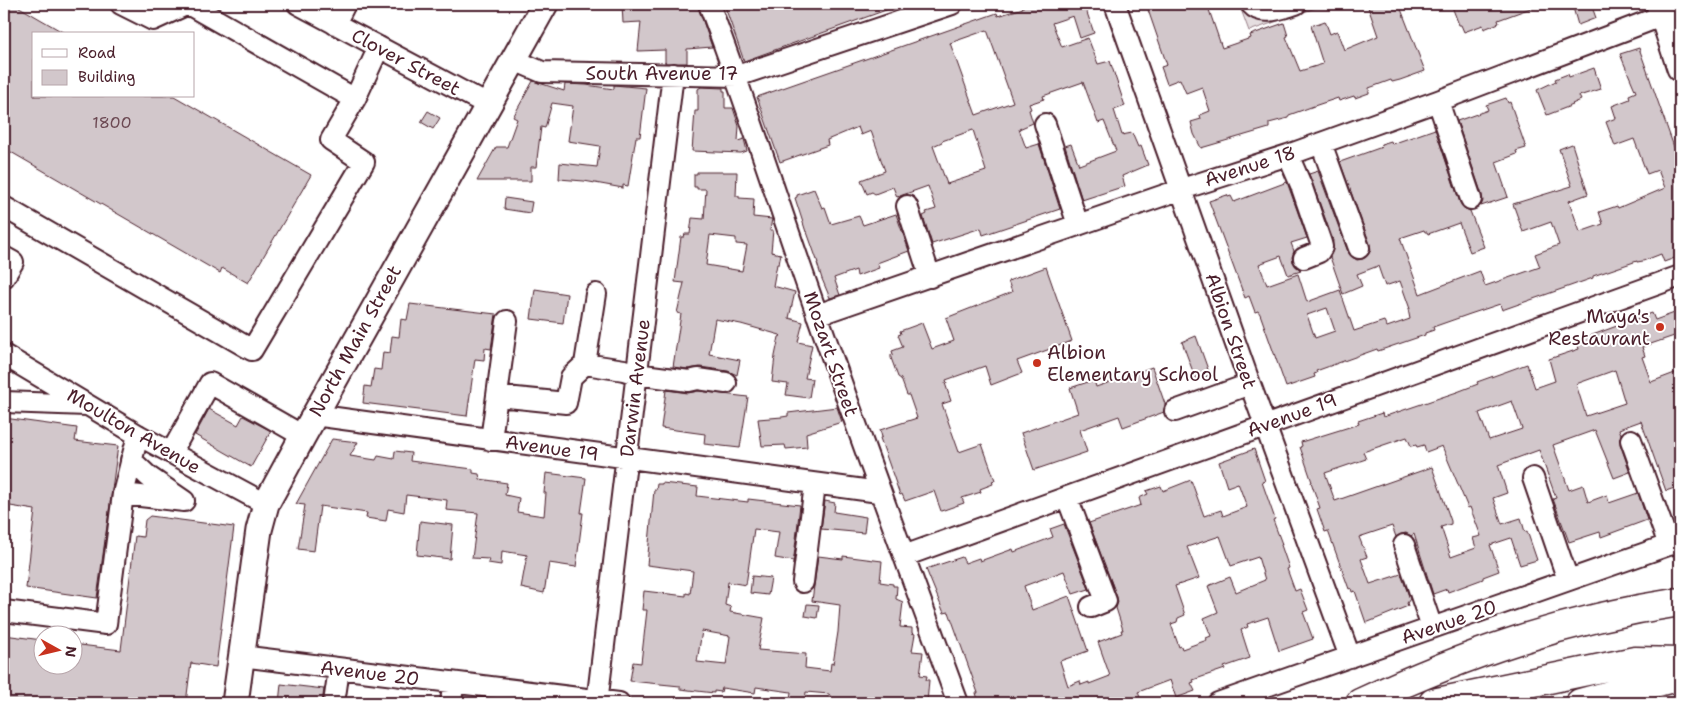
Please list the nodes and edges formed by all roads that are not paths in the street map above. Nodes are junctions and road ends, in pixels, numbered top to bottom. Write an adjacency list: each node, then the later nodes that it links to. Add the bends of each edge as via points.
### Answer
1 (121, 4): 17 (street, via 153,20 188,4)
2 (298, 4): 11 (street, Clover Street)
3 (345, 4): 11 (street)
4 (545, 4): 13 (main road, North Main Street)
5 (709, 4): 16 (street, Mozart Street)
6 (952, 4): 16 (street, South Avenue 17)
7 (1115, 4): 23 (street, Albion Street)
8 (1251, 4): 9 (street, via 1254,8 1268,11)
9 (1296, 4)
10 (1668, 8): 14 (main road); 18 (street, Avenue 18, via 1638,25)
11 (335, 24): 12 (street, Clover Street)
12 (379, 47): 17 (street); 19 (street, Clover Street)
13 (514, 60): 15 (street, South Avenue 17, via 542,72); 19 (main road, North Main Street)
14 (1680, 68)
15 (673, 74): 16 (street, South Avenue 17); 39 (street, Darwin Avenue)
16 (737, 76): 35 (street, Mozart Street)
17 (355, 99): 26 (street, via 331,140 364,162 252,350)
18 (1438, 101): 21 (street, Avenue 18); 24 (street)
19 (488, 105): 47 (main road, North Main Street)
20 (1045, 124): 27 (street)
21 (1321, 143): 22 (street, Avenue 18); 28 (street)
22 (1288, 154): 23 (street, Avenue 18); 30 (street, via 1322,243 1319,252)
23 (1182, 189): 27 (street, Avenue 18); 41 (street, Albion Street)
24 (1471, 199)
25 (907, 206): 33 (street)
26 (4, 207)
27 (1078, 225): 33 (street, Avenue 18)
28 (1359, 248)
29 (4, 257): 32 (street, via 13,262)
30 (1304, 258)
31 (1680, 276): 46 (street, Avenue 19)
32 (4, 277)
33 (930, 277): 35 (street, Avenue 18)
34 (596, 294): 38 (street)
35 (817, 315): 56 (street, Mozart Street)
36 (507, 321): 42 (street)
37 (4, 355): 44 (street, Moulton Avenue)
38 (585, 364): 39 (street); 42 (street, via 571,377 566,403)
39 (636, 374): 40 (street); 52 (street, Darwin Avenue)
40 (726, 383)
41 (1250, 384): 45 (street); 46 (street, Albion Street)
42 (497, 396): 49 (street)
43 (4, 402): 44 (street)
44 (88, 405): 48 (street, Moulton Avenue)
45 (1175, 411)
46 (1265, 425): 58 (street, Avenue 19); 70 (street, Albion Street)
47 (308, 426): 49 (street, Avenue 19); 51 (street, via 210,383); 59 (main road, North Main Street)
48 (138, 435): 51 (street, Moulton Avenue); 53 (street)
49 (491, 440): 52 (street, Avenue 19)
50 (1631, 440): 60 (street)
51 (172, 453): 59 (street, Moulton Avenue)
52 (626, 458): 55 (street, Avenue 19); 76 (street, Darwin Avenue)
53 (131, 460): 57 (street); 57 (street, via 184,501)
54 (1533, 478): 63 (street)
55 (815, 484): 56 (street, Avenue 19); 64 (street)
56 (879, 492): 62 (street, Mozart Street)
57 (123, 494): 67 (street, via 106,624)
58 (1067, 497): 62 (street, Avenue 19); 66 (street, via 1106,601)
59 (266, 504): 69 (main road, North Main Street, via 254,559)
60 (1674, 543): 63 (street, Avenue 20)
61 (1404, 545): 68 (street)
62 (904, 556): 80 (street, Mozart Street)
63 (1568, 580): 68 (street, Avenue 20)
64 (803, 582)
65 (1680, 602): 75 (highway, via 1582,621 1529,636 1449,663)
66 (1091, 607)
67 (4, 611)
68 (1432, 628): 70 (street, Avenue 20)
69 (241, 656): 72 (street, Avenue 20); 77 (main road, North Main Street)
70 (1350, 657): 81 (street, Avenue 20)
71 (1680, 662): 82 (highway, via 1635,661)
72 (338, 669): 74 (street, Avenue 20); 78 (street)
73 (1680, 676): 83 (highway)
74 (452, 694): 76 (street, Avenue 20)
75 (1368, 700)
76 (597, 702): 79 (street, Avenue 20)
77 (235, 703)
78 (334, 703)
79 (619, 703)
80 (958, 703)
81 (1218, 703)
82 (1433, 703)
83 (1580, 703)

